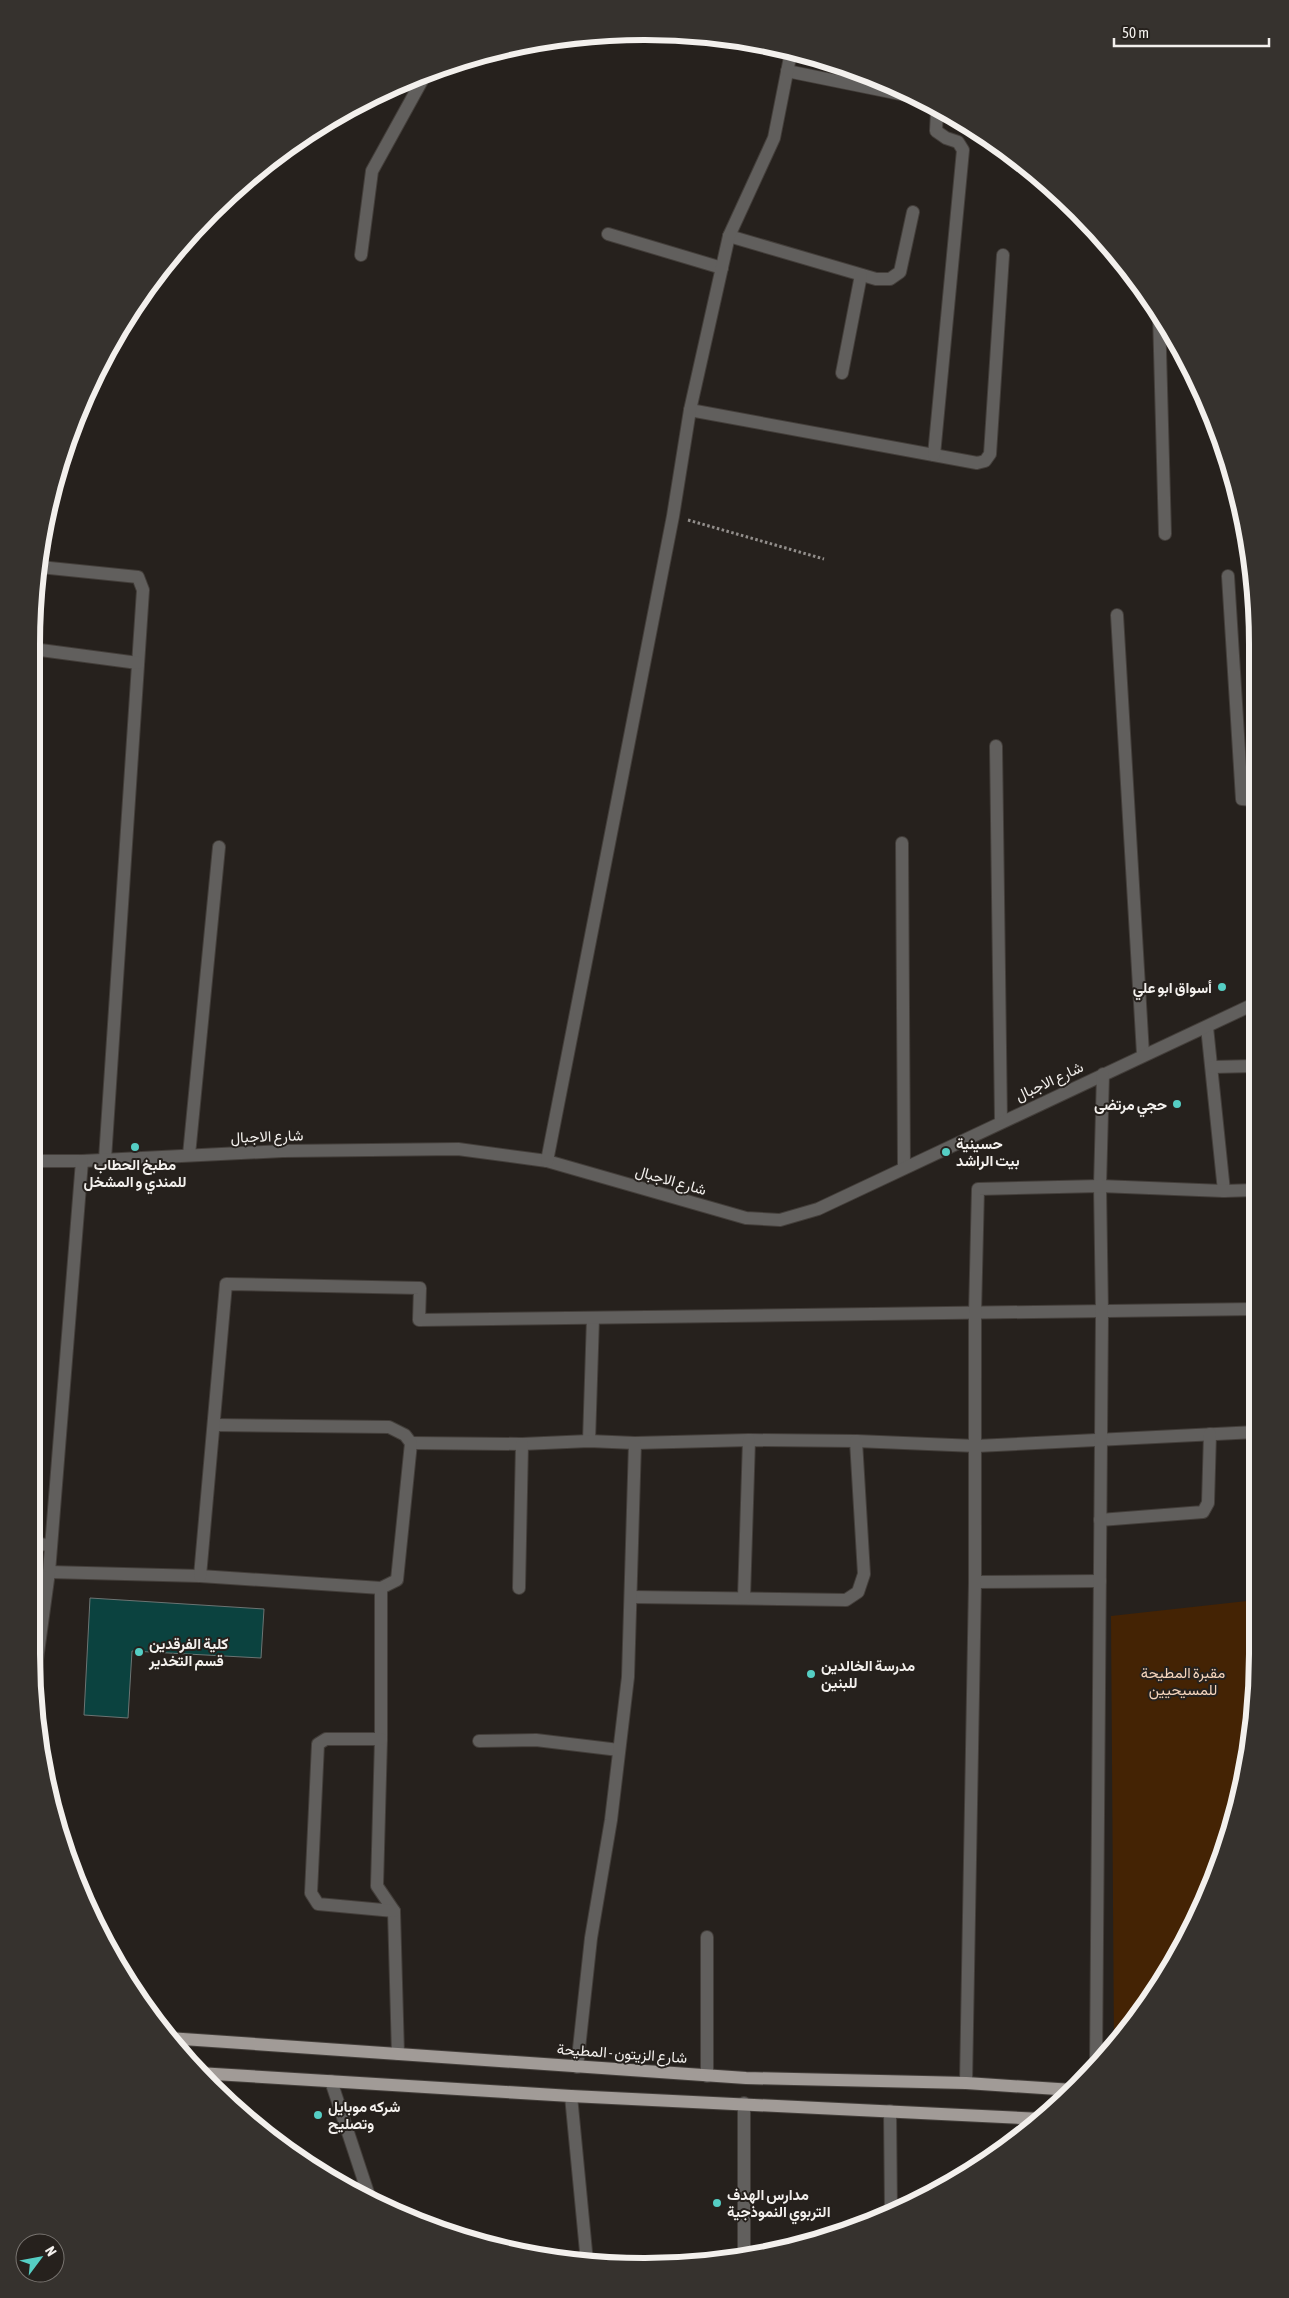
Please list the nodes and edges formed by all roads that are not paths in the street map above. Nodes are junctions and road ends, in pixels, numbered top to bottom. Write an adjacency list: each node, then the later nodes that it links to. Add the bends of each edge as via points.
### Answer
1 (790, 58): 2 (street)
2 (787, 71): 4 (street); 8 (street, via 774,138)
3 (421, 83): 9 (street, via 372,172)
4 (889, 92)
5 (937, 115): 16 (street, via 936,131 958,142 963,150)
6 (913, 212): 12 (street, via 900,272 890,279)
7 (608, 234): 11 (street)
8 (729, 236): 11 (street); 12 (street)
9 (361, 255)
10 (1002, 255): 16 (street, via 990,454 985,461 977,463)
11 (722, 268): 15 (street)
12 (861, 275): 14 (street)
13 (1160, 330): 17 (street)
14 (842, 373)
15 (690, 410): 16 (street); 38 (street, via 673,516)
16 (934, 455)
17 (1165, 534)
18 (45, 567): 22 (street, via 138,577 143,590)
19 (1228, 576): 24 (street, via 1242,800)
20 (1117, 615): 29 (street)
21 (40, 650): 22 (street)
22 (138, 663): 35 (street)
23 (996, 746): 33 (street)
24 (1249, 800)
25 (902, 842): 39 (street)
26 (219, 847): 34 (street)
27 (1249, 1006): 28 (street, شارع الاجبال)
28 (1207, 1027): 29 (street, شارع الاجبال); 31 (street)
29 (1143, 1054): 32 (street, شارع الاجبال)
30 (1249, 1066): 31 (street)
31 (1212, 1067): 42 (street)
32 (1103, 1074): 33 (street, شارع الاجبال); 40 (street)
33 (1001, 1122): 39 (street, شارع الاجبال)
34 (189, 1155): 35 (street, شارع الاجبال); 38 (street, شارع الاجبال, via 458,1149)
35 (105, 1159): 37 (street, شارع الاجبال)
36 (40, 1161): 37 (street, شارع الاجبال)
37 (82, 1161): 60 (street)
38 (547, 1161): 39 (street, شارع الاجبال, via 746,1218 780,1220 818,1209)
39 (904, 1168)
40 (1100, 1186): 42 (street); 44 (street); 45 (street, via 978,1190)
41 (1249, 1190): 42 (street)
42 (1224, 1191)
43 (1249, 1309): 44 (street)
44 (1102, 1313): 45 (street); 50 (street)
45 (975, 1314): 46 (street); 57 (street)
46 (593, 1318): 47 (street, via 419,1320 420,1288 226,1284); 52 (street)
47 (214, 1424): 54 (street, via 389,1427 405,1435); 62 (street)
48 (1249, 1432): 49 (street)
49 (1210, 1434): 50 (street); 58 (street, via 1208,1503 1202,1512)
50 (1101, 1438): 57 (street); 58 (street)
51 (749, 1440): 53 (street); 55 (street); 68 (street)
52 (589, 1441): 55 (street); 56 (street)
53 (856, 1441): 57 (street); 68 (street, via 864,1574 858,1592 846,1600)
54 (411, 1443): 56 (street); 65 (street, via 397,1580)
55 (635, 1443): 67 (street)
56 (522, 1444): 66 (street)
57 (976, 1446): 64 (street)
58 (1100, 1520): 63 (street)
59 (40, 1544): 60 (street)
60 (50, 1545): 61 (street)
61 (49, 1572): 62 (street); 69 (street)
62 (200, 1576): 65 (street)
63 (1100, 1581): 64 (street); 77 (street)
64 (976, 1582): 82 (street)
65 (381, 1588): 70 (street)
66 (520, 1588)
67 (632, 1597): 68 (street); 72 (street, via 628,1678)
68 (744, 1598)
69 (40, 1638)
70 (382, 1739): 73 (street, via 377,1886); 73 (street, via 326,1739 318,1744 310,1893 318,1904)
71 (479, 1741): 72 (street, via 536,1740)
72 (619, 1750): 78 (street, via 591,1938)
73 (394, 1912): 76 (street)
74 (708, 1937): 80 (street)
75 (179, 2039): 76 (main road, شارع الزيتون - المطيحة)
76 (398, 2054): 78 (main road, شارع الزيتون - المطيحة)
77 (1096, 2055)
78 (578, 2067): 80 (main road, شارع الزيتون - المطيحة)
79 (210, 2074): 81 (main road)
80 (707, 2076): 82 (main road, شارع الزيتون - المطيحة)
81 (331, 2081): 84 (main road); 88 (street)
82 (966, 2083): 83 (main road, شارع الزيتون - المطيحة)
83 (1063, 2089)
84 (571, 2096): 85 (main road); 91 (street)
85 (744, 2103): 86 (main road); 90 (street)
86 (890, 2111): 87 (main road); 89 (street)
87 (1030, 2118)
88 (367, 2191)
89 (891, 2205)
90 (744, 2249)
91 (586, 2255)

